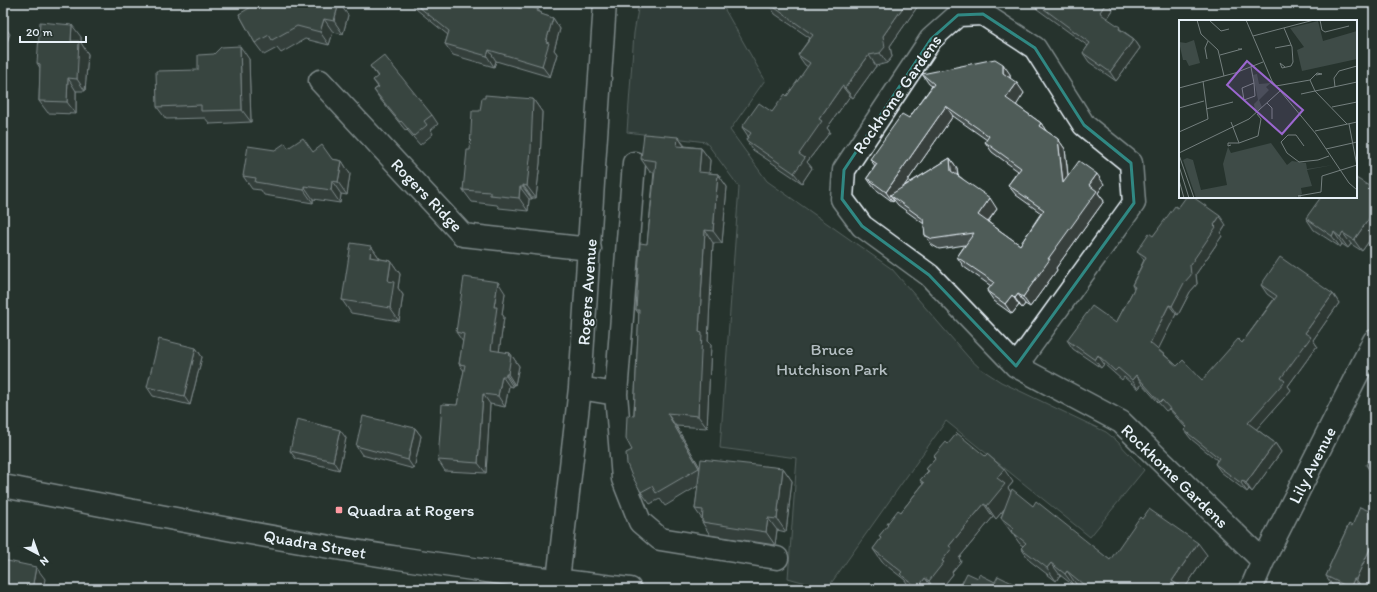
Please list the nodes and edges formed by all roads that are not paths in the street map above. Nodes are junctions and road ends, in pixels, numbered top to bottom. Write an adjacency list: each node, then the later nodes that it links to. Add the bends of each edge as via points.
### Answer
1 (605, 3): 4 (street, Rogers Avenue)
2 (320, 81): 4 (street, Rogers Ridge, via 463,234)
3 (634, 163): 8 (street)
4 (590, 249): 7 (street, Rogers Avenue)
5 (1374, 341): 11 (street, Lily Avenue)
6 (1016, 366): 6 (street, Rockhome Gardens, via 929,275 862,226 842,199 844,170 932,39 958,15 983,14 1035,48 1084,125 1131,163 1134,203); 11 (street, Rockhome Gardens, via 1121,422)
7 (580, 388): 8 (street); 12 (street, Rogers Avenue)
8 (616, 394): 10 (street, via 623,479 640,522 660,539)
9 (3, 486): 12 (street, Quadra Street, via 257,534)
10 (777, 558)
11 (1263, 561): 14 (street, Lily Avenue)
12 (558, 580): 13 (street, Quadra Street)
13 (630, 589)
14 (1250, 589)

